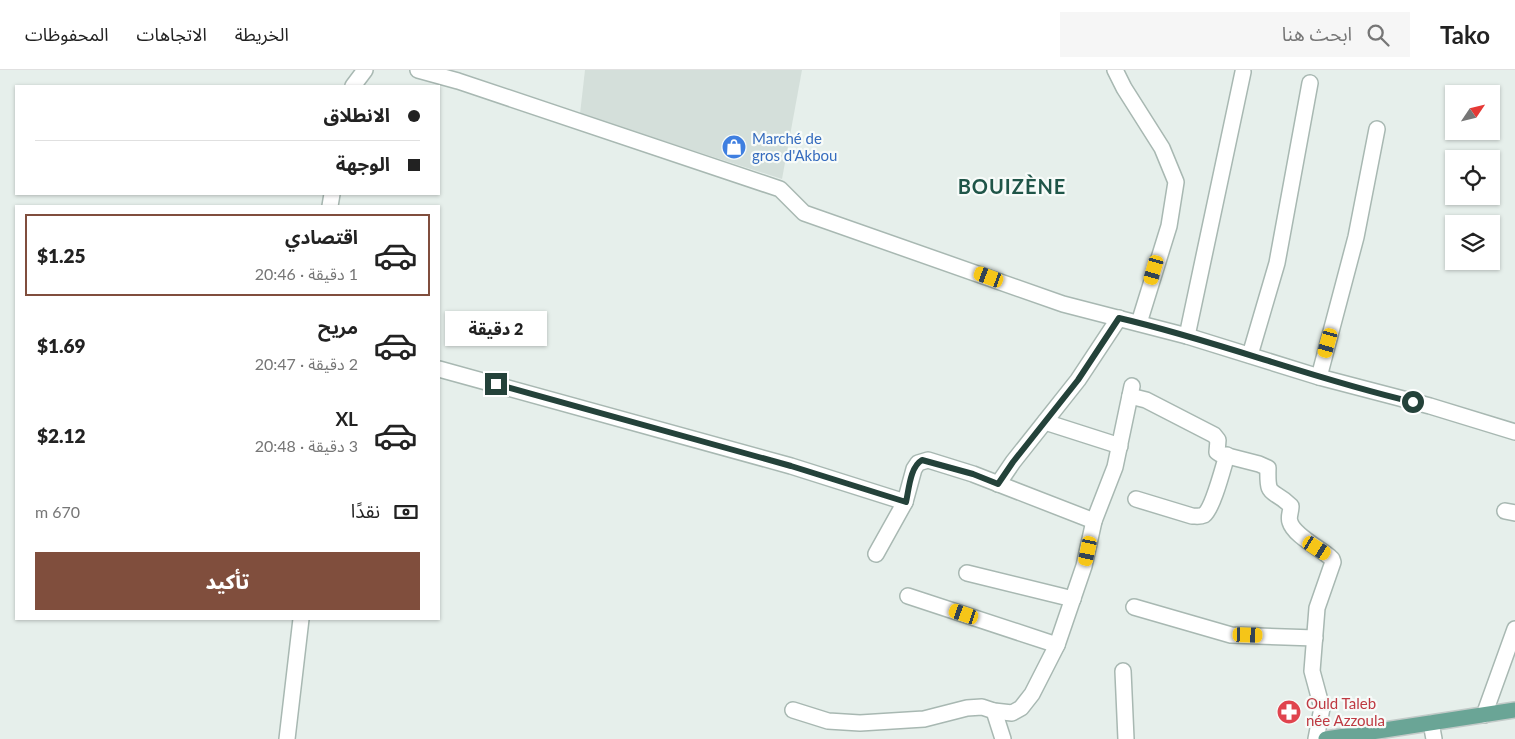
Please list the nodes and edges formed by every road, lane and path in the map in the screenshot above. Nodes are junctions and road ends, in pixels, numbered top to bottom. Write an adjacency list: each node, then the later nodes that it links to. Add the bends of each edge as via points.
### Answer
1 (364, 70): 6 (street)
2 (418, 70): 8 (street, via 780,189 804,212 1063,304)
3 (1115, 70): 9 (street, via 1162,148 1176,182 1168,226)
4 (1242, 72): 10 (street)
5 (1310, 83): 11 (street, via 1278,263)
6 (354, 85)
7 (1377, 129): 13 (street, via 1356,237)
8 (1119, 318): 9 (street); 14 (street, via 1078,380)
9 (1139, 323): 10 (street)
10 (1187, 336): 11 (street)
11 (1250, 355): 13 (street)
12 (440, 369): 20 (street, via 791,466)
13 (1319, 377): 15 (street)
14 (1045, 422): 16 (street); 18 (street)
15 (1515, 432)
16 (1120, 446): 17 (street, via 1131,391 1214,435 1218,440 1217,452); 21 (street)
17 (1227, 456): 19 (street, via 1205,514 1192,516); 29 (street, via 1268,468 1267,487 1291,506 1289,522 1306,540 1332,559 1317,608)
18 (998, 484): 20 (street, via 922,460 914,469); 21 (street)
19 (1136, 499)
20 (906, 502): 22 (street)
21 (1094, 521): 25 (street)
22 (876, 554)
23 (967, 572): 25 (street)
24 (908, 596): 30 (street)
25 (1073, 599): 30 (street)
26 (1134, 607): 29 (street, via 1231,635)
27 (300, 620): 37 (street)
28 (1515, 629): 35 (street)
29 (1315, 638): 40 (street, via 1312,671 1322,708)
30 (1057, 646): 34 (street, via 1021,708 1012,713)
31 (1123, 672): 39 (street)
32 (793, 710): 34 (street, via 828,721 860,723 924,719 982,706)
33 (1515, 710): 35 (main road)
34 (994, 711): 38 (street)
35 (1484, 715): 36 (main road)
36 (1431, 723): 41 (main road); 42 (street)
37 (287, 739)
38 (1003, 739)
39 (1126, 739)
40 (1316, 739)
41 (1326, 739)
42 (1434, 739)

